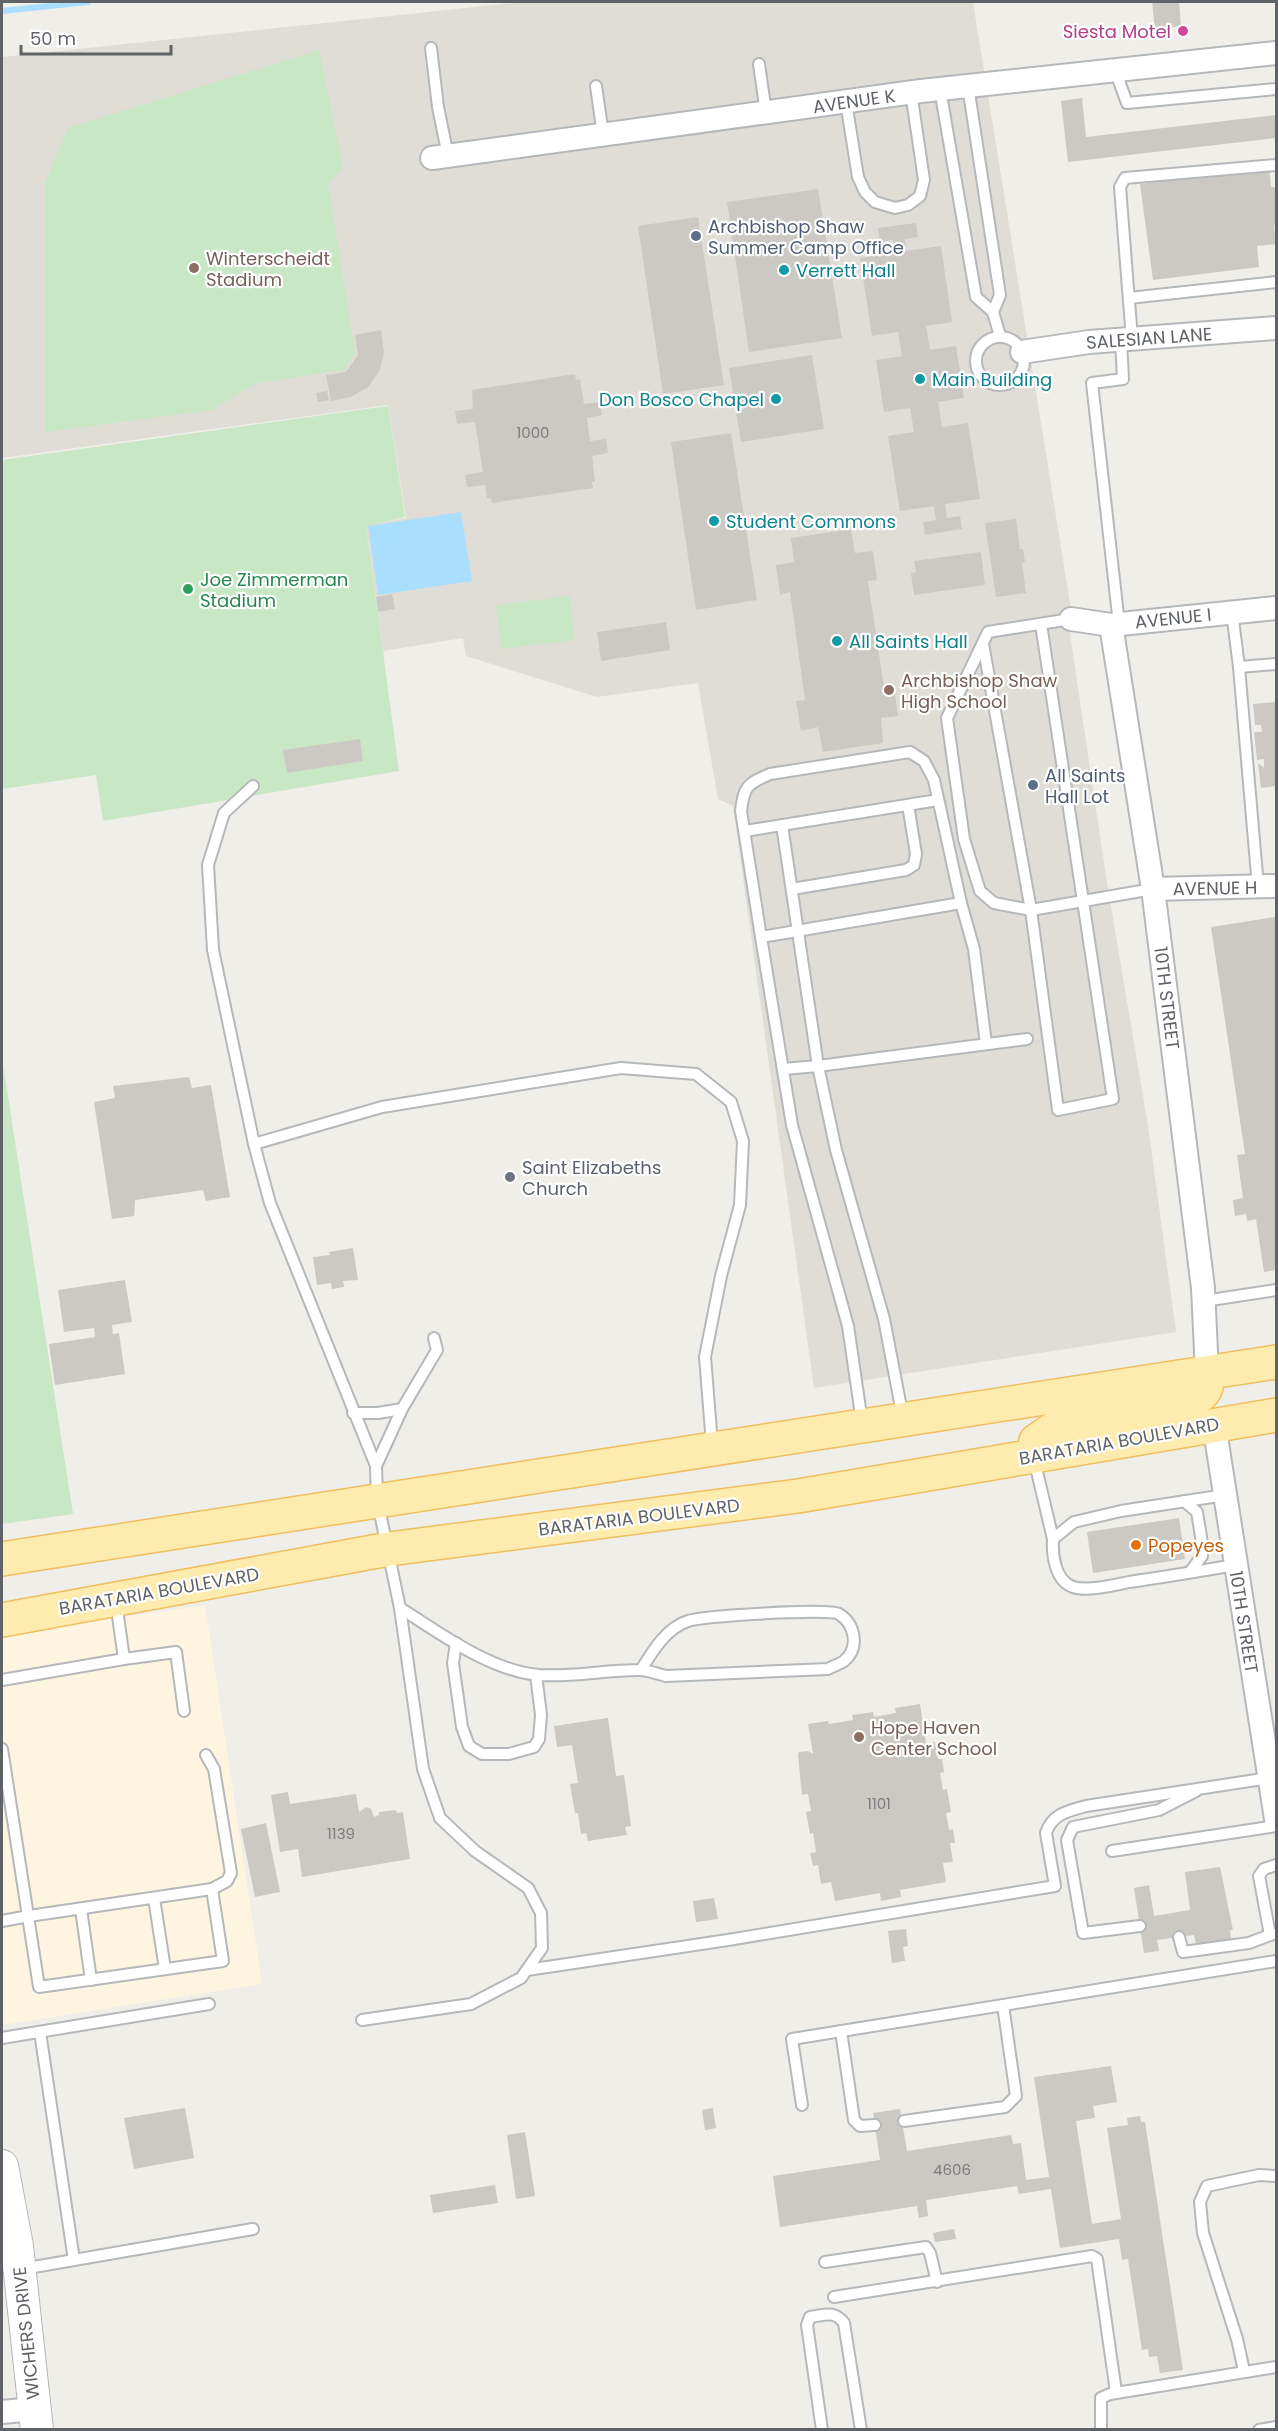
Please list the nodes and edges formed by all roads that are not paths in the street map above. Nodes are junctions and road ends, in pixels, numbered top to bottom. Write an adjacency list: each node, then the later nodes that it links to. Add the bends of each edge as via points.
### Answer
1 (431, 48): 13 (lane)
2 (1276, 53): 4 (street, AVENUE K)
3 (759, 64): 11 (lane)
4 (1115, 70): 6 (street, AVENUE K); 8 (lane, via 1127,103)
5 (596, 86): 12 (lane)
6 (968, 86): 7 (street, AVENUE K); 17 (lane, via 1000,295)
7 (940, 89): 9 (street, AVENUE K); 17 (lane, via 976,297)
8 (1276, 89)
9 (911, 92): 10 (street, AVENUE K); 10 (lane, via 924,180 920,196 909,205 895,208 875,202 858,177)
10 (846, 102): 11 (street, AVENUE K)
11 (766, 113): 12 (street, AVENUE K)
12 (603, 135): 13 (street, AVENUE K)
13 (440, 157)
14 (1276, 165): 16 (lane, via 1125,178 1120,187)
15 (1276, 282): 16 (lane)
16 (1129, 298): 20 (lane)
17 (993, 312): 19 (lane)
18 (1276, 328): 20 (street, SALESIAN LANE)
19 (1000, 336): 21 (lane, via 1012,340); 21 (lane, via 984,342 975,356 978,373 984,380 999,386 1015,380 1023,366)
20 (1126, 339): 21 (street, SALESIAN LANE); 26 (lane, via 1123,379 1092,382)
21 (1022, 352)
22 (1276, 608): 23 (street, AVENUE I)
23 (1232, 612): 26 (street, AVENUE I); 29 (lane)
24 (1071, 620): 25 (lane); 26 (street, AVENUE I)
25 (1041, 624): 27 (lane, via 988,632); 38 (lane)
26 (1115, 625): 37 (street, 10TH STREET)
27 (983, 644): 40 (lane); 40 (lane, via 947,718 963,839 980,891 994,903)
28 (1276, 664): 29 (lane)
29 (1239, 667): 35 (lane)
30 (253, 786): 47 (lane, via 224,813 208,865 213,950)
31 (938, 800): 32 (lane); 34 (lane, via 924,761 910,752 770,774 750,783 743,793); 39 (lane)
32 (908, 805): 33 (lane); 36 (lane, via 916,854 914,865 906,870)
33 (782, 825): 34 (lane); 36 (lane)
34 (744, 831): 42 (lane)
35 (1267, 887): 37 (street, AVENUE H)
36 (792, 889): 41 (lane)
37 (1153, 889): 38 (lane); 49 (street, 10TH STREET)
38 (1084, 900): 40 (lane); 40 (lane, via 1113,1099 1058,1110)
39 (961, 903): 41 (lane); 44 (lane, via 974,949)
40 (1031, 910)
41 (798, 929): 42 (lane); 45 (lane)
42 (761, 937): 46 (lane)
43 (1026, 1039): 44 (lane)
44 (986, 1044): 45 (lane)
45 (818, 1066): 46 (lane); 57 (lane, via 836,1150 884,1319)
46 (783, 1069): 59 (lane, via 792,1125 848,1326)
47 (254, 1144): 55 (lane, via 270,1203); 60 (lane, via 382,1107 621,1068 696,1074 731,1102 743,1141 740,1205 705,1357)
48 (1276, 1290): 49 (lane)
49 (1204, 1301): 52 (street, 10TH STREET)
50 (434, 1338): 54 (lane, via 437,1350)
51 (1276, 1362): 52 (main road)
52 (1207, 1373): 57 (main road); 61 (main road, via 1205,1392 1198,1397 1059,1425 1036,1441)
53 (1276, 1381): 58 (main road, via 1230,1391)
54 (402, 1409): 55 (lane); 62 (lane)
55 (353, 1413): 62 (lane)
56 (1276, 1415): 58 (main road, BARATARIA BOULEVARD)
57 (904, 1418): 59 (main road)
58 (1214, 1424): 61 (main road, BARATARIA BOULEVARD); 63 (street, 10TH STREET)
59 (863, 1425): 60 (main road)
60 (712, 1448): 64 (main road)
61 (1034, 1456): 66 (lane); 67 (main road, BARATARIA BOULEVARD, via 798,1496)
62 (376, 1466): 64 (lane)
63 (1225, 1495): 65 (lane); 69 (street, 10TH STREET)
64 (377, 1499): 67 (lane); 68 (main road)
65 (1184, 1501): 66 (lane, via 1074,1522); 70 (lane, via 1197,1512 1202,1542 1202,1556)
66 (1053, 1539): 70 (lane, via 1055,1565 1062,1578 1074,1587 1098,1588)
67 (388, 1549): 71 (main road, BARATARIA BOULEVARD); 72 (lane)
68 (2, 1559)
69 (1235, 1565): 70 (lane); 79 (street, 10TH STREET)
70 (1190, 1572)
71 (115, 1599): 73 (main road, BARATARIA BOULEVARD); 75 (lane)
72 (400, 1608): 74 (lane); 99 (lane, via 423,1769 440,1818 475,1851 528,1888 541,1913 542,1948)
73 (2, 1620)
74 (456, 1643): 77 (lane, via 501,1666); 77 (lane, via 453,1663 462,1727 469,1746 482,1754 509,1754 534,1747 539,1739 541,1715)
75 (124, 1659): 78 (lane); 80 (lane, via 176,1652)
76 (641, 1670): 76 (lane, via 666,1676 828,1669 846,1660 855,1643 854,1632 839,1614 825,1611 688,1621 668,1633); 77 (lane)
77 (536, 1675)
78 (2, 1680)
79 (1266, 1695): 83 (street, 10TH STREET)
80 (184, 1711)
81 (2, 1749): 92 (lane)
82 (206, 1755): 89 (lane, via 214,1768 231,1873 227,1881)
83 (1269, 1778): 84 (lane); 85 (street, 10TH STREET)
84 (1204, 1786): 94 (lane, via 1159,1810 1073,1827 1067,1840 1083,1933); 99 (lane, via 1086,1806 1055,1818 1046,1833 1055,1886)
85 (1276, 1819)
86 (1276, 1826): 87 (lane)
87 (1112, 1851)
88 (1276, 1865): 95 (lane, via 1264,1869 1259,1876)
89 (212, 1889): 90 (lane); 98 (lane, via 223,1961)
90 (154, 1898): 91 (lane); 98 (lane)
91 (81, 1909): 92 (lane); 100 (lane)
92 (29, 1916): 93 (lane); 100 (lane, via 39,1987)
93 (2, 1921)
94 (1140, 1926)
95 (1273, 1934): 96 (lane, via 1248,1943 1183,1952)
96 (1179, 1937)
97 (1276, 1961): 102 (lane)
98 (165, 1969): 100 (lane)
99 (527, 1970): 103 (lane, via 521,1978 471,2004)
100 (92, 1980)
101 (209, 2004): 105 (lane)
102 (1003, 2005): 104 (lane); 108 (lane, via 1016,2096 1012,2102 1005,2107)
103 (362, 2020)
104 (841, 2031): 107 (lane, via 792,2039); 109 (lane, via 854,2120 860,2126)
105 (40, 2032): 106 (lane); 113 (lane)
106 (2, 2038)
107 (802, 2105)
108 (904, 2121)
109 (875, 2125)
110 (2, 2166): 115 (street, WICHERS DRIVE)
111 (1276, 2176): 119 (lane, via 1259,2175 1207,2186 1200,2202 1203,2233)
112 (253, 2229): 113 (lane)
113 (74, 2260): 115 (lane)
114 (825, 2262): 116 (lane, via 926,2247)
115 (19, 2270): 122 (street, WICHERS DRIVE)
116 (937, 2282): 117 (lane); 120 (lane, via 1092,2256 1097,2259)
117 (834, 2297)
118 (1276, 2367): 119 (lane)
119 (1244, 2371): 120 (lane)
120 (1116, 2392): 126 (lane, via 1101,2398)
121 (2, 2412): 122 (street)
122 (36, 2420)
123 (1276, 2427): 127 (lane)
124 (822, 2430): 125 (lane, via 807,2325 810,2317 831,2313 844,2324)
125 (861, 2430)
126 (1101, 2430)
127 (1259, 2430)

